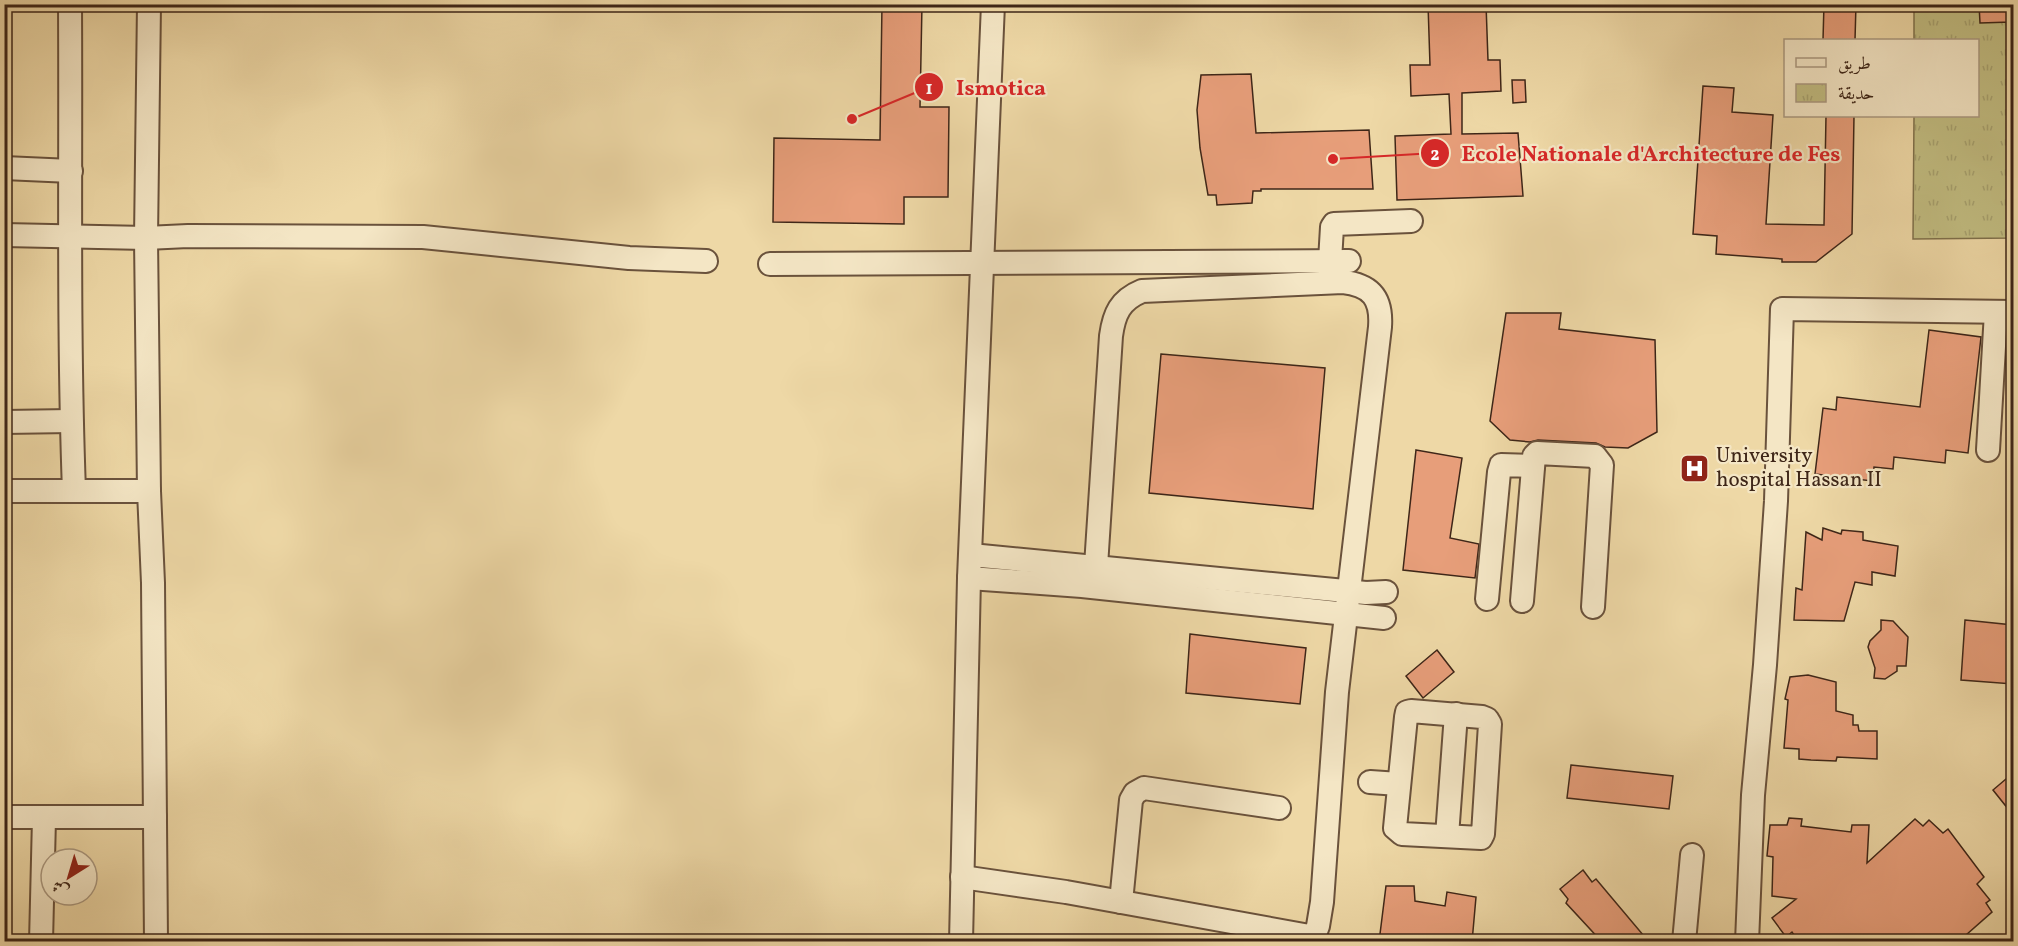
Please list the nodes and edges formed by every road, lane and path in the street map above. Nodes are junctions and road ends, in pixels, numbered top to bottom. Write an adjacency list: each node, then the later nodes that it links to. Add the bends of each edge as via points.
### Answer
1 (70, 4): 5 (street)
2 (149, 4): 9 (street)
3 (993, 4): 12 (street)
4 (4, 168): 5 (street)
5 (71, 171): 8 (street)
6 (1411, 221): 12 (street, via 1334,224 1340,261)
7 (4, 235): 8 (street)
8 (70, 237): 9 (street); 14 (street)
9 (146, 238): 10 (street, via 423,237 628,258); 18 (street)
10 (706, 261)
11 (770, 264): 12 (street)
12 (982, 264): 21 (street)
13 (2005, 312): 16 (street); 48 (street, via 1782,309 1776,501 1753,795)
14 (71, 421): 15 (street); 20 (street)
15 (4, 422)
16 (1988, 450)
17 (1533, 466): 27 (street, via 1506,464 1498,472); 28 (street); 29 (street, via 1537,453 1595,456 1602,465)
18 (149, 490): 20 (street); 38 (street)
19 (4, 491): 20 (street)
20 (74, 491)
21 (971, 555): 23 (street); 24 (street)
22 (1096, 566): 23 (street); 25 (street); 25 (street, via 1111,336 1121,305 1142,291 1357,283 1375,296 1381,319)
23 (1068, 574): 24 (street); 30 (street)
24 (969, 578): 41 (street)
25 (1350, 591): 26 (street); 30 (street)
26 (1386, 592)
27 (1487, 599)
28 (1522, 601)
29 (1593, 607)
30 (1346, 615): 31 (street); 43 (street, via 1322,902)
31 (1384, 618)
32 (1456, 714): 34 (street, via 1407,712); 39 (street); 39 (street, via 1482,717 1490,724 1483,834 1481,838)
33 (1370, 782): 34 (street)
34 (1399, 784): 39 (street, via 1397,832)
35 (1279, 808): 42 (street, via 1144,788 1135,793 1131,800)
36 (4, 818): 37 (street)
37 (44, 818): 38 (street); 44 (street)
38 (155, 818): 45 (street)
39 (1447, 836)
40 (1692, 855): 47 (street)
41 (962, 877): 42 (street); 46 (street)
42 (1121, 902): 43 (street)
43 (1313, 939)
44 (41, 942)
45 (156, 942)
46 (961, 942)
47 (1684, 942)
48 (1747, 942)

